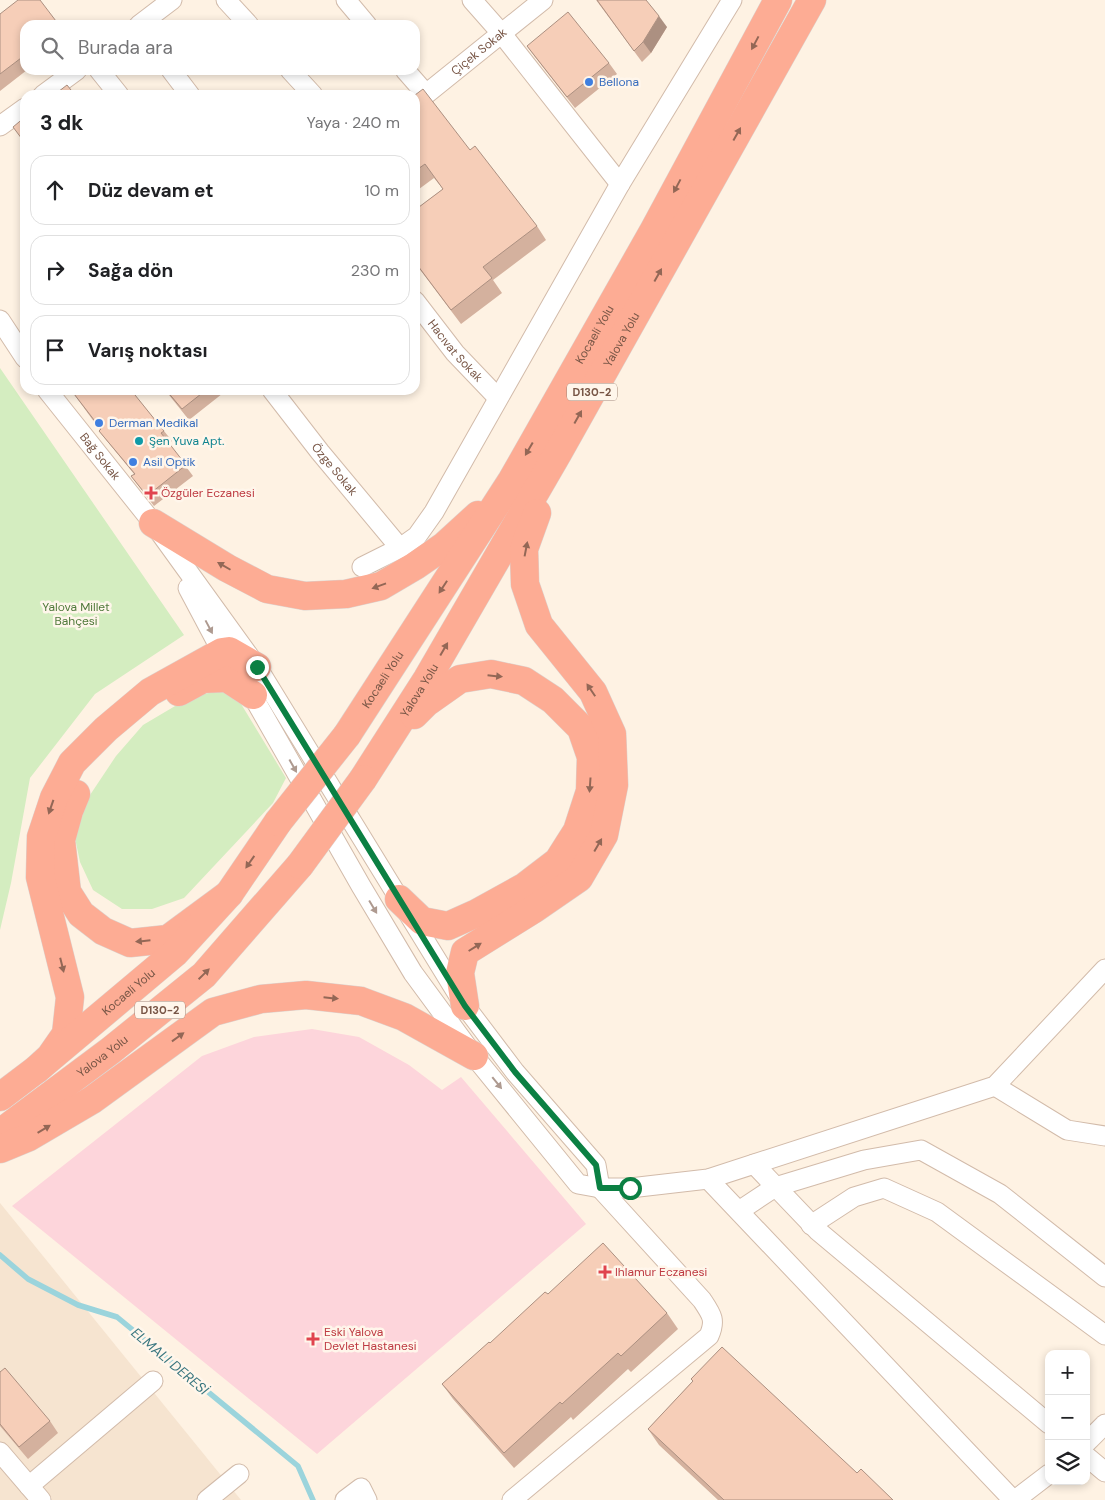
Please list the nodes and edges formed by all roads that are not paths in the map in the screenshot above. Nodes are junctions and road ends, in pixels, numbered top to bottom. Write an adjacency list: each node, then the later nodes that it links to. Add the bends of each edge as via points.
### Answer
1 (172, 0): 9 (street)
2 (226, 0): 10 (street)
3 (346, 0): 11 (street)
4 (472, 0): 12 (street)
5 (543, 0): 12 (street, Çiçek Sokak)
6 (732, 0): 26 (street)
7 (778, 0): 34 (highway, Kocaeli̇ Yolu / D130-2, one-way to 34, via 654,230)
8 (812, 0): 33 (highway, Yalova Yolu / D130-2, one-way to 8)
9 (146, 20)
10 (244, 20)
11 (363, 20)
12 (502, 34): 23 (street, Çiçek Sokak); 26 (street)
13 (69, 75): 18 (street)
14 (103, 75): 19 (street)
15 (175, 75): 20 (street)
16 (294, 75): 21 (street)
17 (408, 75): 22 (street)
18 (50, 90)
19 (115, 90)
20 (186, 90)
21 (308, 90)
22 (416, 90)
23 (421, 98)
24 (20, 112): 25 (street)
25 (0, 126)
26 (620, 184): 32 (street)
27 (420, 308): 32 (street, Hacıvat Sokak, via 455,353)
28 (0, 320): 29 (street)
29 (20, 350)
30 (51, 395): 35 (street, Bağ Sokak)
31 (276, 395): 36 (street, Özge Sokak)
32 (498, 398): 36 (street, via 434,512 417,536)
33 (558, 453): 41 (highway, Yalova Yolu / D130-2, one-way to 33); 45 (highway, one-way to 33, via 460,973 465,952 579,878 604,835 614,785 612,734 594,692 538,625 525,584 524,549)
34 (512, 480): 35 (highway, one-way to 35, via 466,527 421,562 381,586 346,594 305,596 267,589); 42 (highway, Kocaeli̇ Yolu / D130-2, one-way to 42, bridge, via 347,735 278,822)
35 (153, 522): 38 (street, one-way to 38); 39 (street)
36 (400, 548): 37 (street)
37 (362, 568)
38 (222, 652): 39 (highway, via 228,651); 40 (street); 47 (highway, one-way to 47, via 150,692 106,729 72,763 54,798 41,837 40,877 70,997 66,1034)
39 (257, 667): 43 (street)
40 (253, 695): 42 (highway, one-way to 40, via 168,939 130,942 103,931 81,914 67,892 61,840 84,774 131,723 167,698 203,679 227,678); 46 (street, one-way to 46, via 413,973)
41 (385, 745): 43 (highway, one-way to 43, via 426,703 460,679 491,674 524,681 553,700 581,728 591,757 590,791 577,831 558,861 524,887 448,926 422,921); 50 (highway, Yalova Yolu / D130-2, one-way to 41, bridge, via 110,1051 204,974 300,865)
42 (229, 894): 47 (highway, Kocaeli̇ Yolu / D130-2, via 175,953)
43 (399, 899): 45 (street)
44 (1105, 969): 48 (street)
45 (465, 1006): 56 (street, via 515,1072 596,1165)
46 (474, 1056): 52 (highway, one-way to 46, via 29,1137 92,1100 213,1012 261,999 306,996 361,1001 404,1017); 56 (street, one-way to 56, via 578,1184)
47 (37, 1069): 49 (highway, Kocaeli̇ Yolu / D130-2)
48 (995, 1086): 51 (street, via 1067,1130); 53 (street)
49 (0, 1097)
50 (0, 1133)
51 (1105, 1136)
52 (0, 1149)
53 (754, 1164): 54 (street); 55 (street)
54 (708, 1179): 56 (street); 57 (street)
55 (775, 1187): 57 (street); 58 (street); 59 (street, via 864,1160 921,1150 1000,1194)
56 (600, 1188): 75 (street, via 702,1300 714,1325 709,1336)
57 (739, 1212): 76 (street)
58 (811, 1225): 60 (street, via 854,1197 884,1188 937,1212); 62 (street)
59 (1105, 1277)
60 (1105, 1335)
61 (153, 1381): 70 (street)
62 (1045, 1421)
63 (1105, 1424): 64 (street)
64 (1089, 1440)
65 (0, 1452): 70 (street)
66 (1090, 1459): 67 (street)
67 (1105, 1472)
68 (239, 1474): 72 (street)
69 (1045, 1477): 76 (street)
70 (29, 1486): 71 (street)
71 (41, 1500)
72 (207, 1500)
73 (345, 1500): 74 (street, via 361,1488)
74 (367, 1500)
75 (512, 1500)
76 (1014, 1500)

